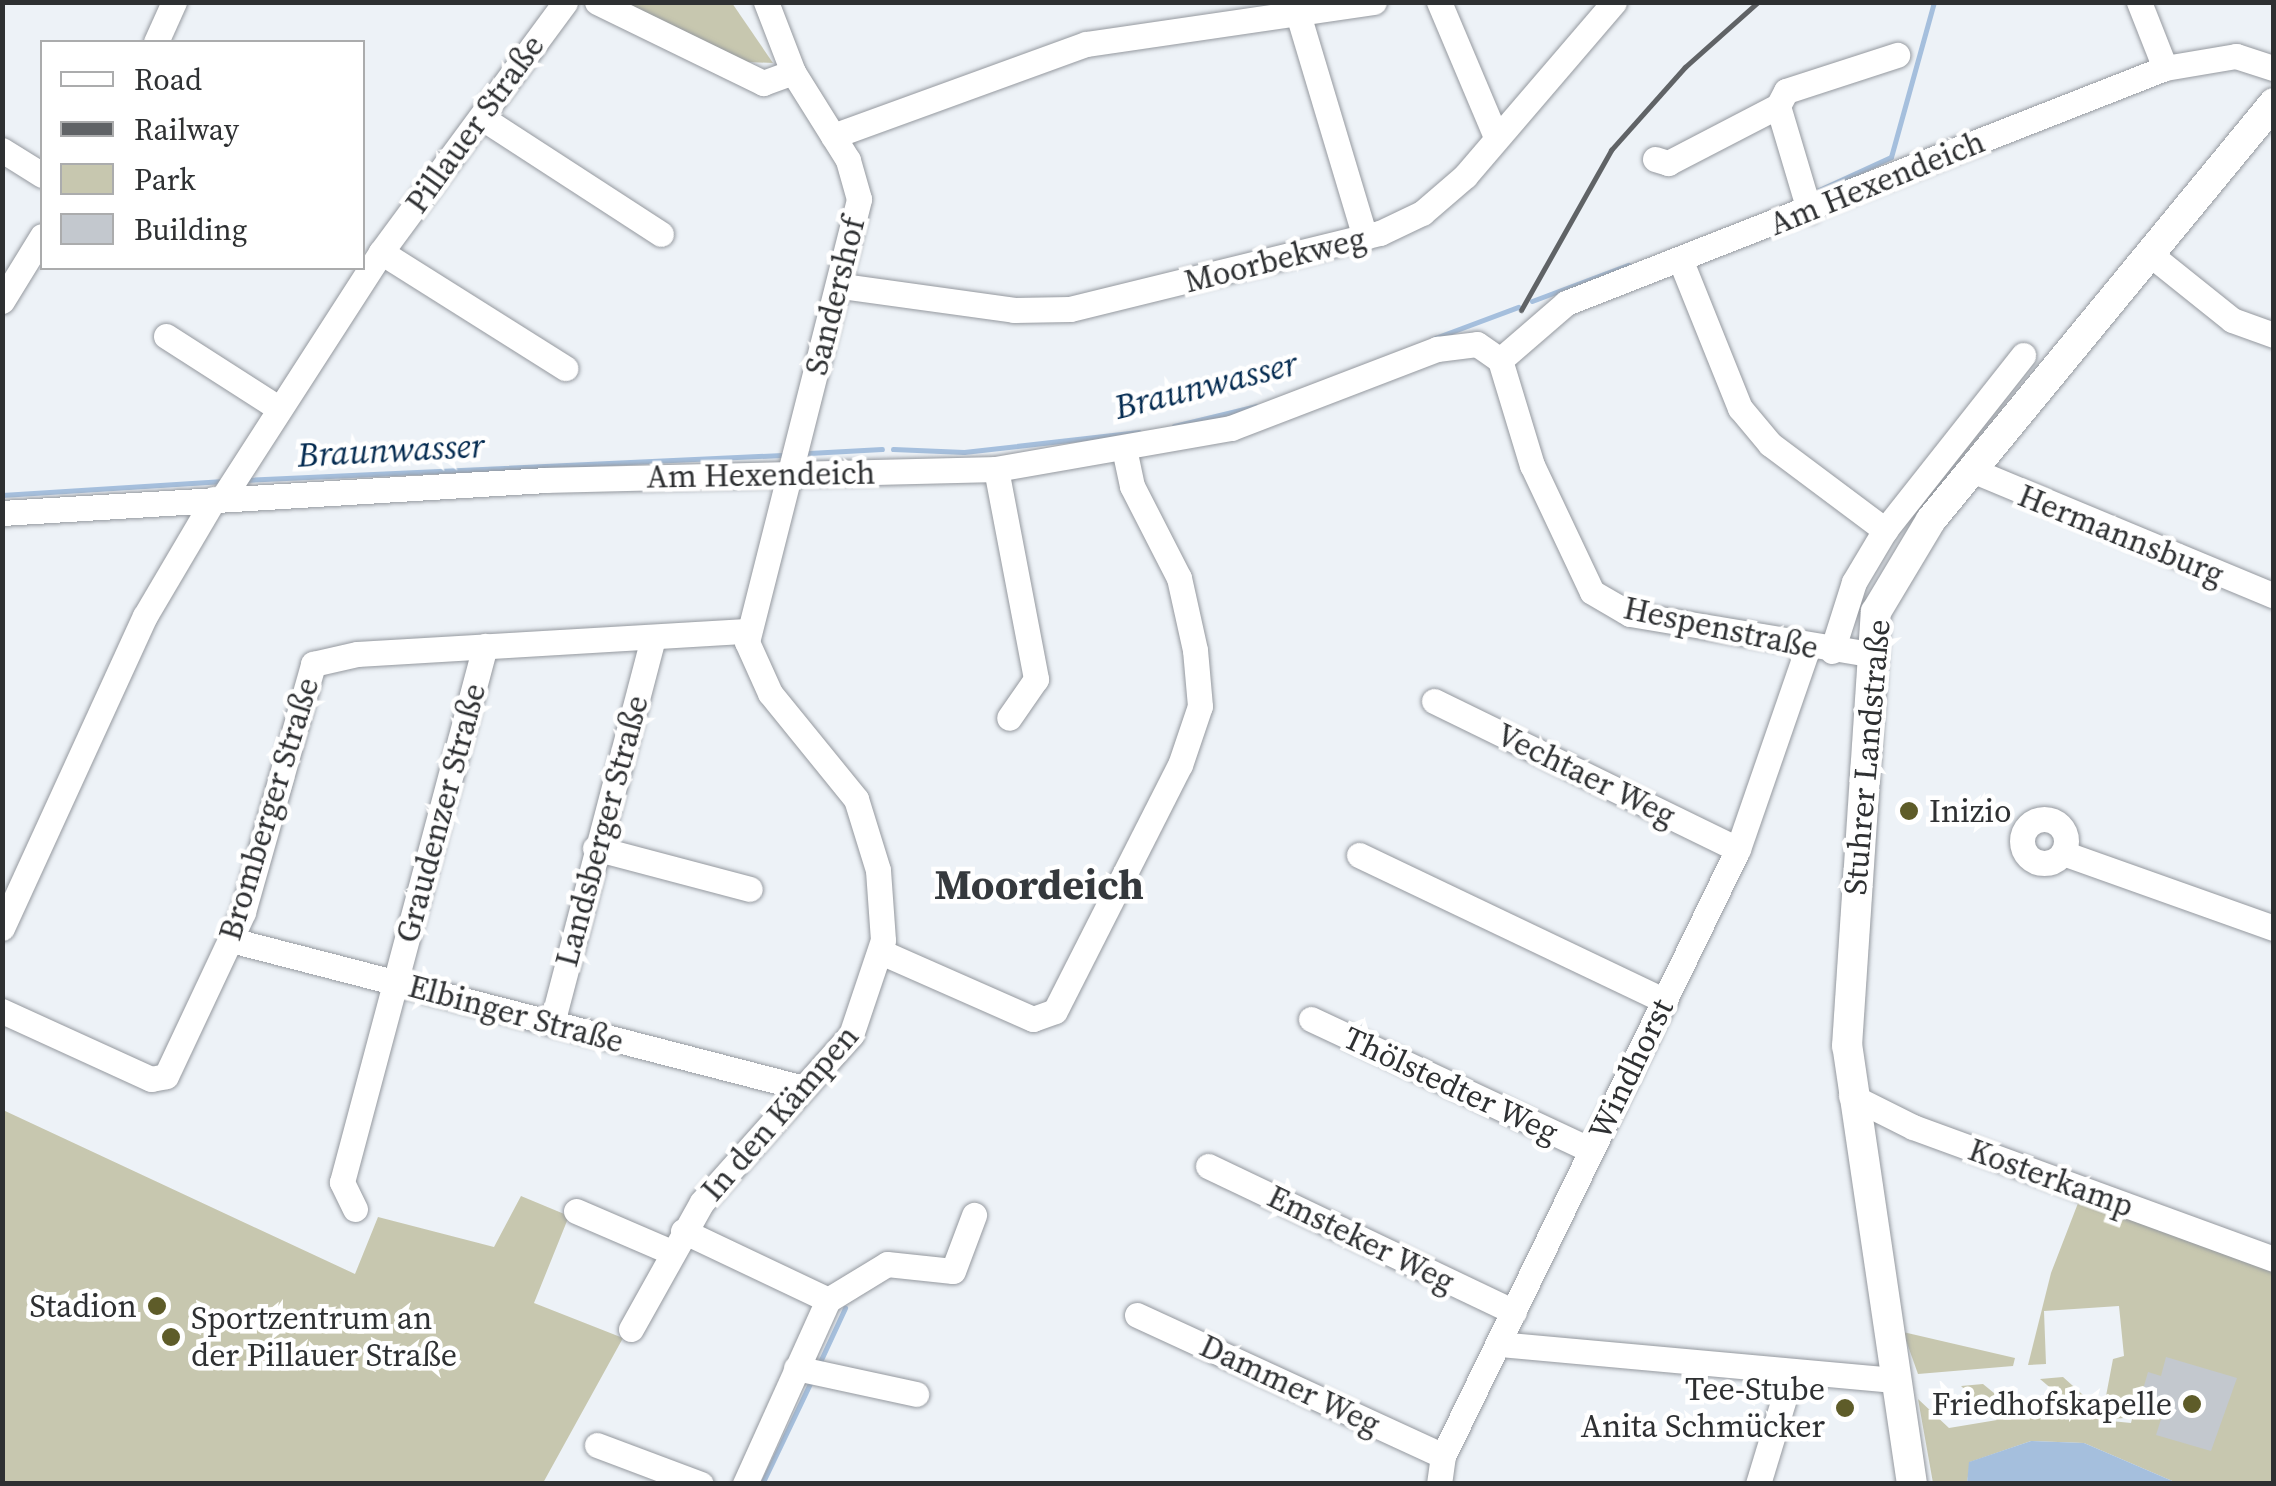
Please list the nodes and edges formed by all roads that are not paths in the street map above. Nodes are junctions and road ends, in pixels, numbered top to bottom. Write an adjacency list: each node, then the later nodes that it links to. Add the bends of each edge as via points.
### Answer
1 (174, 2): 11 (street)
2 (565, 2): 18 (street, Pillauer Straße)
3 (597, 2): 15 (street, via 763,83)
4 (766, 2): 15 (street, Sandershof)
5 (785, 2): 15 (street, Sandershof)
6 (1374, 2): 10 (street)
7 (1439, 2): 20 (street)
8 (1614, 2): 20 (street, Moorbekweg)
9 (2139, 2): 13 (street)
10 (1286, 11): 19 (street, via 1086,44); 26 (street)
11 (157, 40)
12 (1897, 54): 17 (street, via 1786,90)
13 (2165, 68): 14 (street, Am Hexendeich, via 2236,56); 24 (street, Am Hexendeich)
14 (2274, 68)
15 (793, 72): 19 (street, Sandershof)
16 (2274, 103): 28 (main road, Stuhrer Landstraße)
17 (1778, 106): 22 (street, via 1668,163); 24 (street)
18 (484, 119): 25 (street); 29 (street, Pillauer Straße)
19 (833, 136): 31 (street, Sandershof, via 859,200)
20 (1496, 137): 26 (street, Moorbekweg, via 1444,196)
21 (2, 150): 23 (street)
22 (1654, 159)
23 (40, 174)
24 (1805, 198): 30 (street, Am Hexendeich)
25 (661, 234)
26 (1366, 238): 31 (street, Moorbekweg, via 1070,309 1014,310)
27 (40, 239): 32 (street)
28 (2151, 255): 33 (street, via 2232,320); 41 (main road, Stuhrer Landstraße)
29 (372, 259): 37 (street); 38 (street, Pillauer Straße)
30 (1680, 260): 36 (street, Am Hexendeich, via 1566,303); 45 (street, via 1748,419)
31 (842, 286): 42 (street, Sandershof)
32 (2, 301)
33 (2274, 335)
34 (166, 336): 38 (street)
35 (2023, 356): 45 (street, Windhorst)
36 (1499, 358): 39 (street, Am Hexendeich, via 1477,344 1438,350 1262,419); 50 (street, Hespenstraße, via 1532,465 1592,592 1630,614)
37 (565, 368)
38 (278, 408): 43 (street, Pillauer Straße)
39 (1124, 450): 40 (street, Am Hexendeich); 62 (street, via 1132,486 1179,578 1194,650 1198,716 1180,765 1055,1011 1033,1019)
40 (996, 469): 42 (street, Am Hexendeich); 53 (street, via 1036,679)
41 (1972, 470): 46 (street, Hermannsburg); 51 (main road, Stuhrer Landstraße, via 1888,584)
42 (788, 475): 43 (street, Am Hexendeich); 47 (street)
43 (225, 491): 44 (street, Am Hexendeich); 59 (street, Pillauer Straße, via 145,616)
44 (2, 513)
45 (1885, 530): 50 (street, Windhorst)
46 (2274, 596)
47 (746, 631): 48 (street, Bromberger Straße); 62 (street, In den Kämpen, via 762,682 832,760 860,809 882,894)
48 (652, 639): 49 (street, Bromberger Straße); 54 (street, Landsberger Straße)
49 (486, 646): 61 (street, Bromberger Straße, via 314,664); 63 (street, Graudenzer Straße)
50 (1820, 649): 51 (street, Hespenstraße); 55 (street, Windhorst)
51 (1869, 654): 69 (main road, Stuhrer Landstraße, via 1848,992)
52 (1434, 701): 55 (street, Vechtaer Weg)
53 (1009, 718)
54 (596, 848): 58 (street); 67 (street, Landsberger Straße)
55 (1738, 848): 64 (street, Windhorst)
56 (2063, 853): 60 (street)
57 (1359, 855): 64 (street)
58 (750, 889)
59 (2, 928)
60 (2274, 928)
61 (231, 940): 63 (street, Elbinger Straße); 65 (street, Bromberger Straße, via 158,1081)
62 (881, 952): 68 (street, In den Kämpen, via 852,1035)
63 (396, 982): 67 (street, Elbinger Straße); 72 (street, Graudenzer Straße, via 342,1182)
64 (1665, 1000): 70 (street, Windhorst)
65 (2, 1011)
66 (1311, 1019): 70 (street, Thölstedter Weg)
67 (552, 1023): 68 (street, Elbinger Straße)
68 (800, 1087): 75 (street, In den Kämpen)
69 (1851, 1096): 76 (street, Kosterkamp, via 1920,1130); 84 (main road, Stuhrer Landstraße)
70 (1591, 1150): 78 (street, Windhorst)
71 (1208, 1166): 78 (street, Emsteker Weg)
72 (355, 1209)
73 (576, 1212): 75 (street)
74 (974, 1216): 77 (street, via 954,1271 887,1264)
75 (677, 1242): 77 (street); 80 (street, In den Kämpen)
76 (2267, 1250)
77 (828, 1300): 83 (street)
78 (1514, 1312): 81 (street, Windhorst)
79 (1137, 1315): 87 (street, Dammer Weg)
80 (631, 1328)
81 (1499, 1344): 82 (street); 87 (street, Windhorst)
82 (1792, 1372): 84 (street); 91 (street)
83 (807, 1374): 85 (street); 89 (street)
84 (1895, 1380): 92 (main road, Stuhrer Landstraße)
85 (916, 1394)
86 (597, 1445): 88 (street)
87 (1443, 1456): 90 (street, Windhorst)
88 (701, 1484)
89 (745, 1484)
90 (1439, 1484)
91 (1758, 1484)
92 (1912, 1484)

